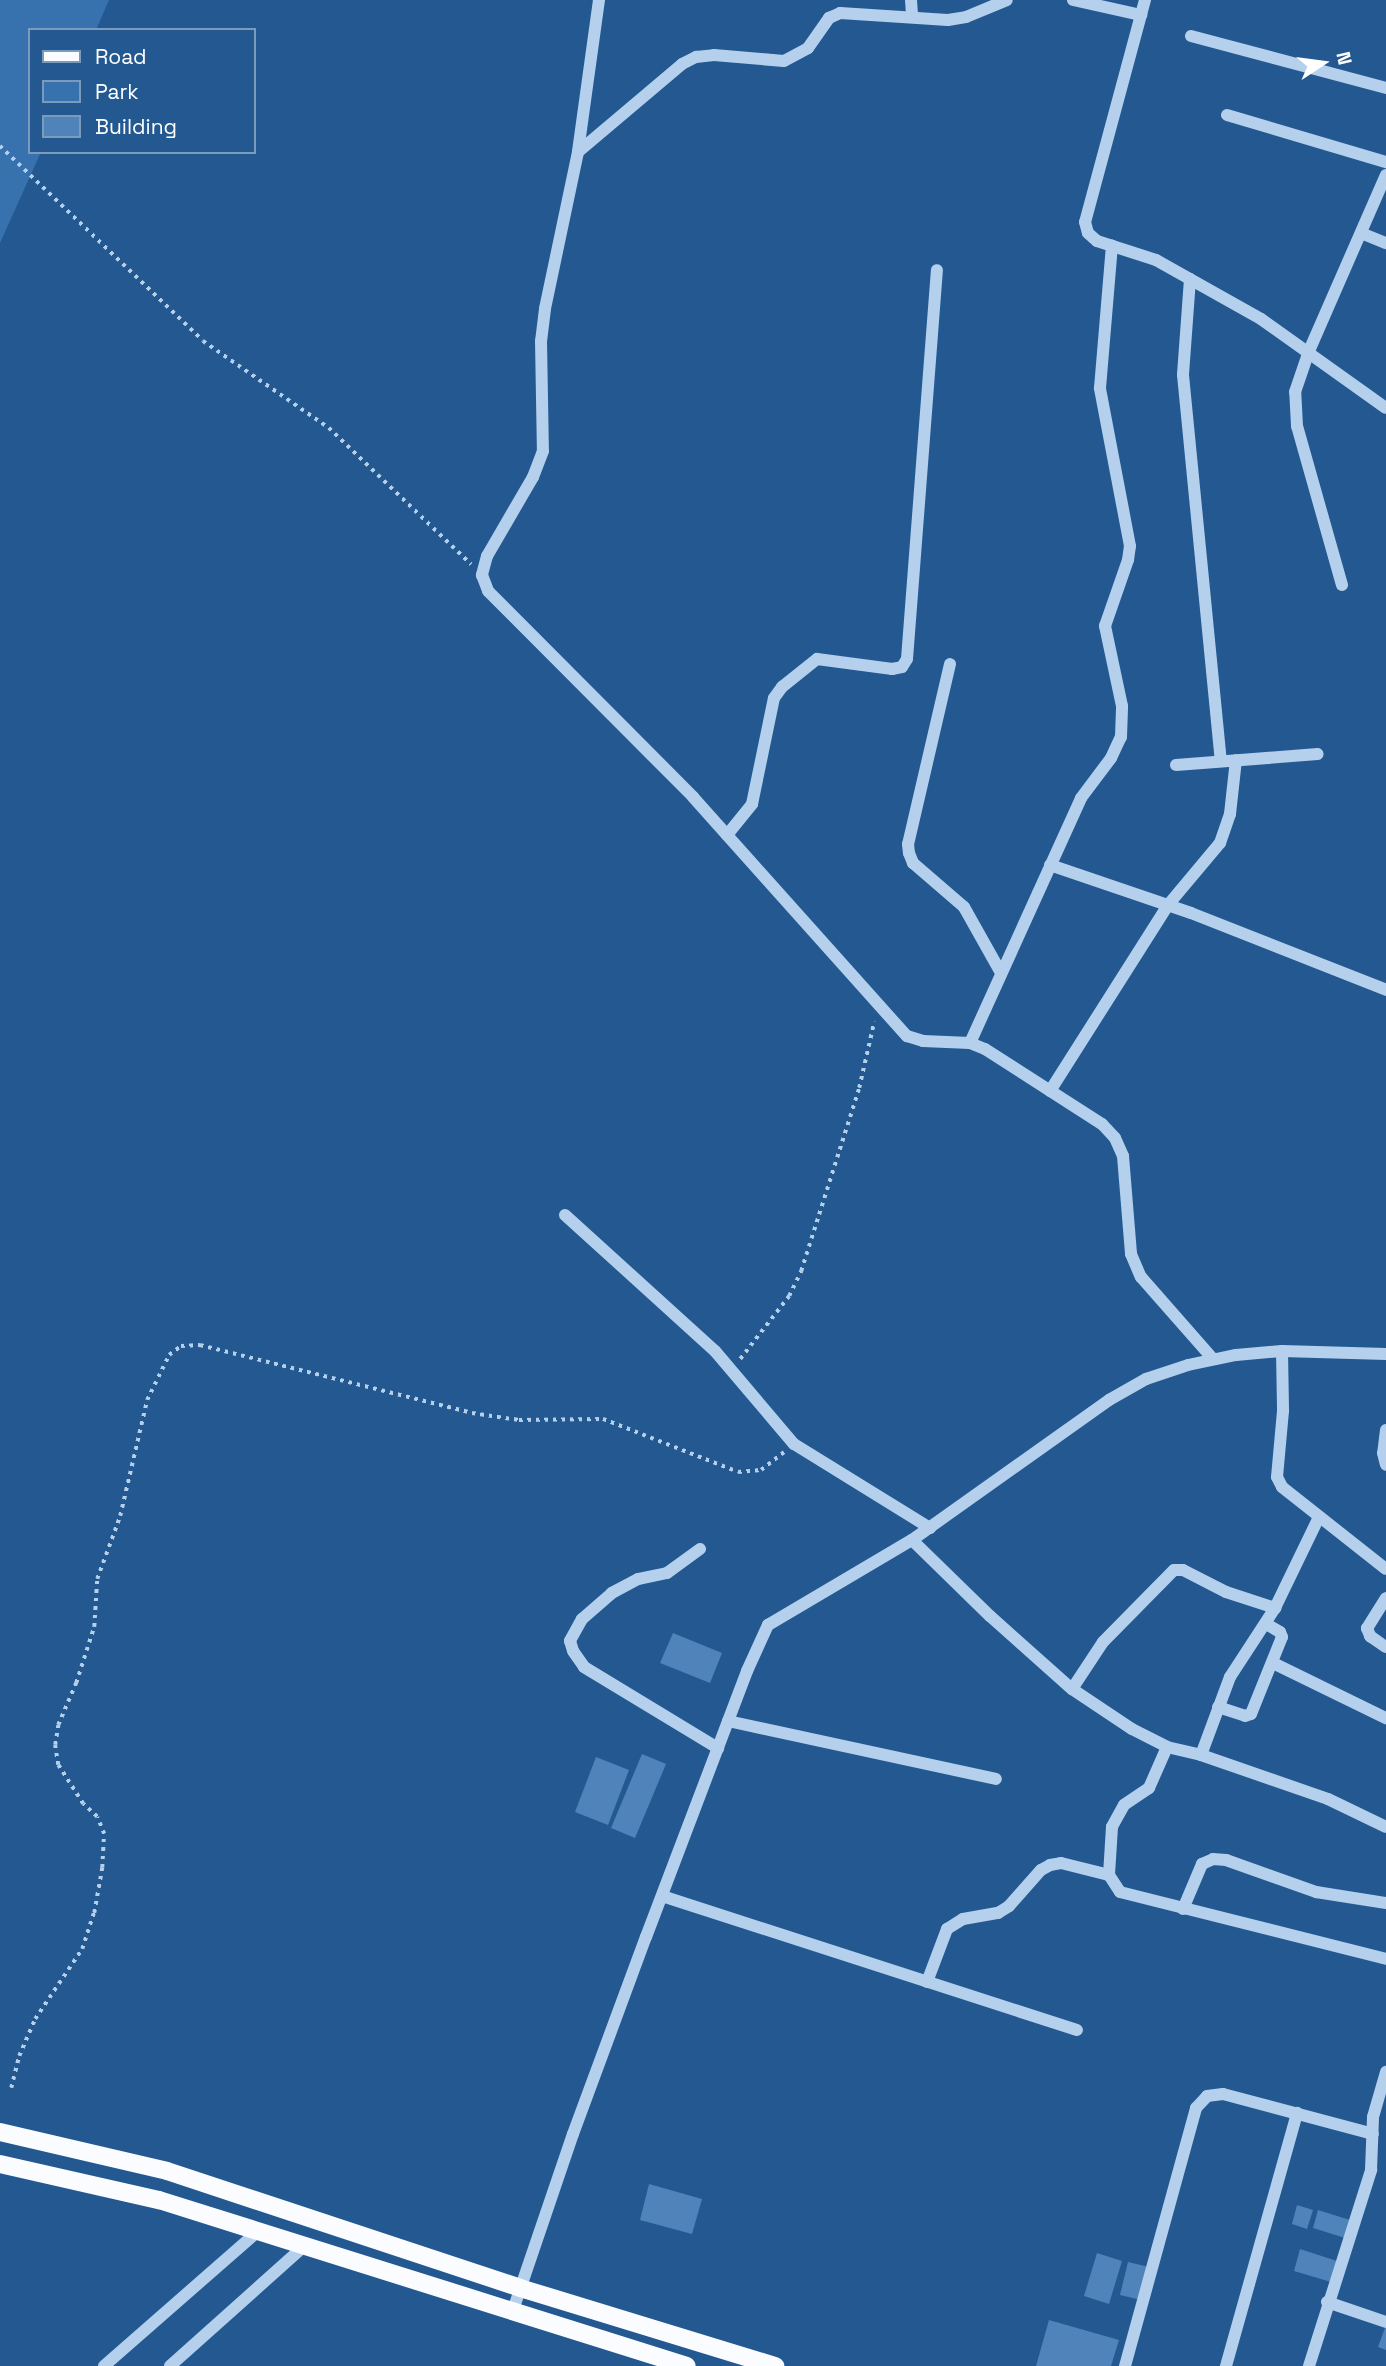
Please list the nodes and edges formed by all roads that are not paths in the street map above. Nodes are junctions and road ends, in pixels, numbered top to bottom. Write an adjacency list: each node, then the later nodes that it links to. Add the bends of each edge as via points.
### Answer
1 (599, 0): 11 (street)
2 (911, 0): 7 (street)
3 (1007, 0): 7 (street, via 966,17)
4 (1073, 0): 6 (street)
5 (1145, 0): 6 (street)
6 (1141, 15): 16 (street, via 1085,222 1097,241)
7 (912, 16): 11 (street, via 840,13 829,18 808,48 784,61 696,57)
8 (1191, 36): 9 (street)
9 (1386, 88)
10 (1227, 115): 12 (street)
11 (578, 152): 27 (street, via 541,341 542,451 533,477 487,556 482,575 500,606)
12 (1386, 162)
13 (1386, 175): 14 (street)
14 (1361, 233): 15 (street); 19 (street)
15 (1386, 243)
16 (1112, 246): 18 (street, via 1156,260); 28 (street, via 1100,388 1130,546 1105,626 1124,722 1117,748 1081,799)
17 (937, 270): 27 (street, via 907,659 902,667 892,669 817,659 782,687 774,698 752,804)
18 (1190, 279): 19 (street); 25 (street, via 1183,374)
19 (1309, 351): 20 (street); 21 (street, via 1295,392 1296,417)
20 (1386, 408)
21 (1342, 584)
22 (950, 664): 30 (street, via 909,853 914,863 964,907)
23 (1318, 754): 24 (street)
24 (1236, 760): 25 (street); 29 (street, via 1230,814 1220,843)
25 (1222, 761): 26 (street)
26 (1176, 765)
27 (727, 835): 32 (street, via 907,1036)
28 (1050, 865): 29 (street); 30 (street)
29 (1168, 905): 31 (street); 33 (street)
30 (1001, 973): 32 (street)
31 (1386, 990)
32 (970, 1043): 33 (street)
33 (1050, 1091): 37 (street, via 1102,1124 1115,1138 1123,1156 1131,1254 1141,1277)
34 (565, 1215): 41 (street, via 732,1368 794,1444)
35 (1282, 1351): 36 (street); 37 (street); 40 (street, via 1277,1477 1282,1487)
36 (1386, 1354)
37 (1213, 1359): 41 (street, via 1146,1378 1109,1400)
38 (1386, 1430): 39 (street)
39 (1386, 1465)
40 (1319, 1517): 44 (street); 46 (street)
41 (930, 1528): 42 (street)
42 (912, 1541): 50 (street); 53 (street, via 768,1625)
43 (700, 1549): 55 (street, via 667,1573 638,1579 612,1593 582,1619 570,1641 584,1667)
44 (1386, 1569)
45 (1386, 1598): 48 (street, via 1367,1628 1370,1636)
46 (1275, 1608): 47 (street); 50 (street, via 1174,1570 1102,1642)
47 (1266, 1624): 49 (street, via 1283,1637); 51 (street, via 1230,1677)
48 (1386, 1647)
49 (1273, 1662): 51 (street, via 1251,1714); 52 (street)
50 (1072, 1689): 54 (street)
51 (1218, 1707): 56 (street)
52 (1386, 1718)
53 (728, 1721): 55 (street); 57 (street)
54 (1167, 1747): 56 (street); 59 (street, via 1149,1788 1117,1814)
55 (718, 1748): 60 (street)
56 (1201, 1755): 58 (street, via 1328,1799)
57 (996, 1779)
58 (1386, 1827)
59 (1109, 1875): 62 (street, via 1120,1892); 64 (street, via 1061,1863 1041,1870 998,1913 963,1919 947,1929)
60 (662, 1896): 64 (street); 73 (street)
61 (1386, 1903): 62 (street, via 1316,1892 1213,1859 1202,1864)
62 (1183, 1909): 63 (street)
63 (1386, 1959)
64 (927, 1982): 65 (street)
65 (1077, 2030)
66 (1386, 2072): 69 (street)
67 (1297, 2113): 69 (street); 82 (street, via 1223,2094 1207,2096 1196,2108); 83 (street)
68 (0, 2132): 73 (main road, via 167,2171)
69 (1373, 2134): 74 (street, via 1371,2170)
70 (0, 2164): 71 (main road, via 159,2200)
71 (257, 2232): 72 (main road); 78 (street)
72 (304, 2246): 75 (main road); 79 (street)
73 (520, 2288): 75 (street); 81 (main road)
74 (1327, 2302): 76 (street); 84 (street)
75 (512, 2313): 77 (main road)
76 (1386, 2322)
77 (668, 2363): 80 (main road)
78 (104, 2366)
79 (170, 2366)
80 (687, 2366)
81 (775, 2366)
82 (1125, 2366)
83 (1226, 2366)
84 (1309, 2366)

